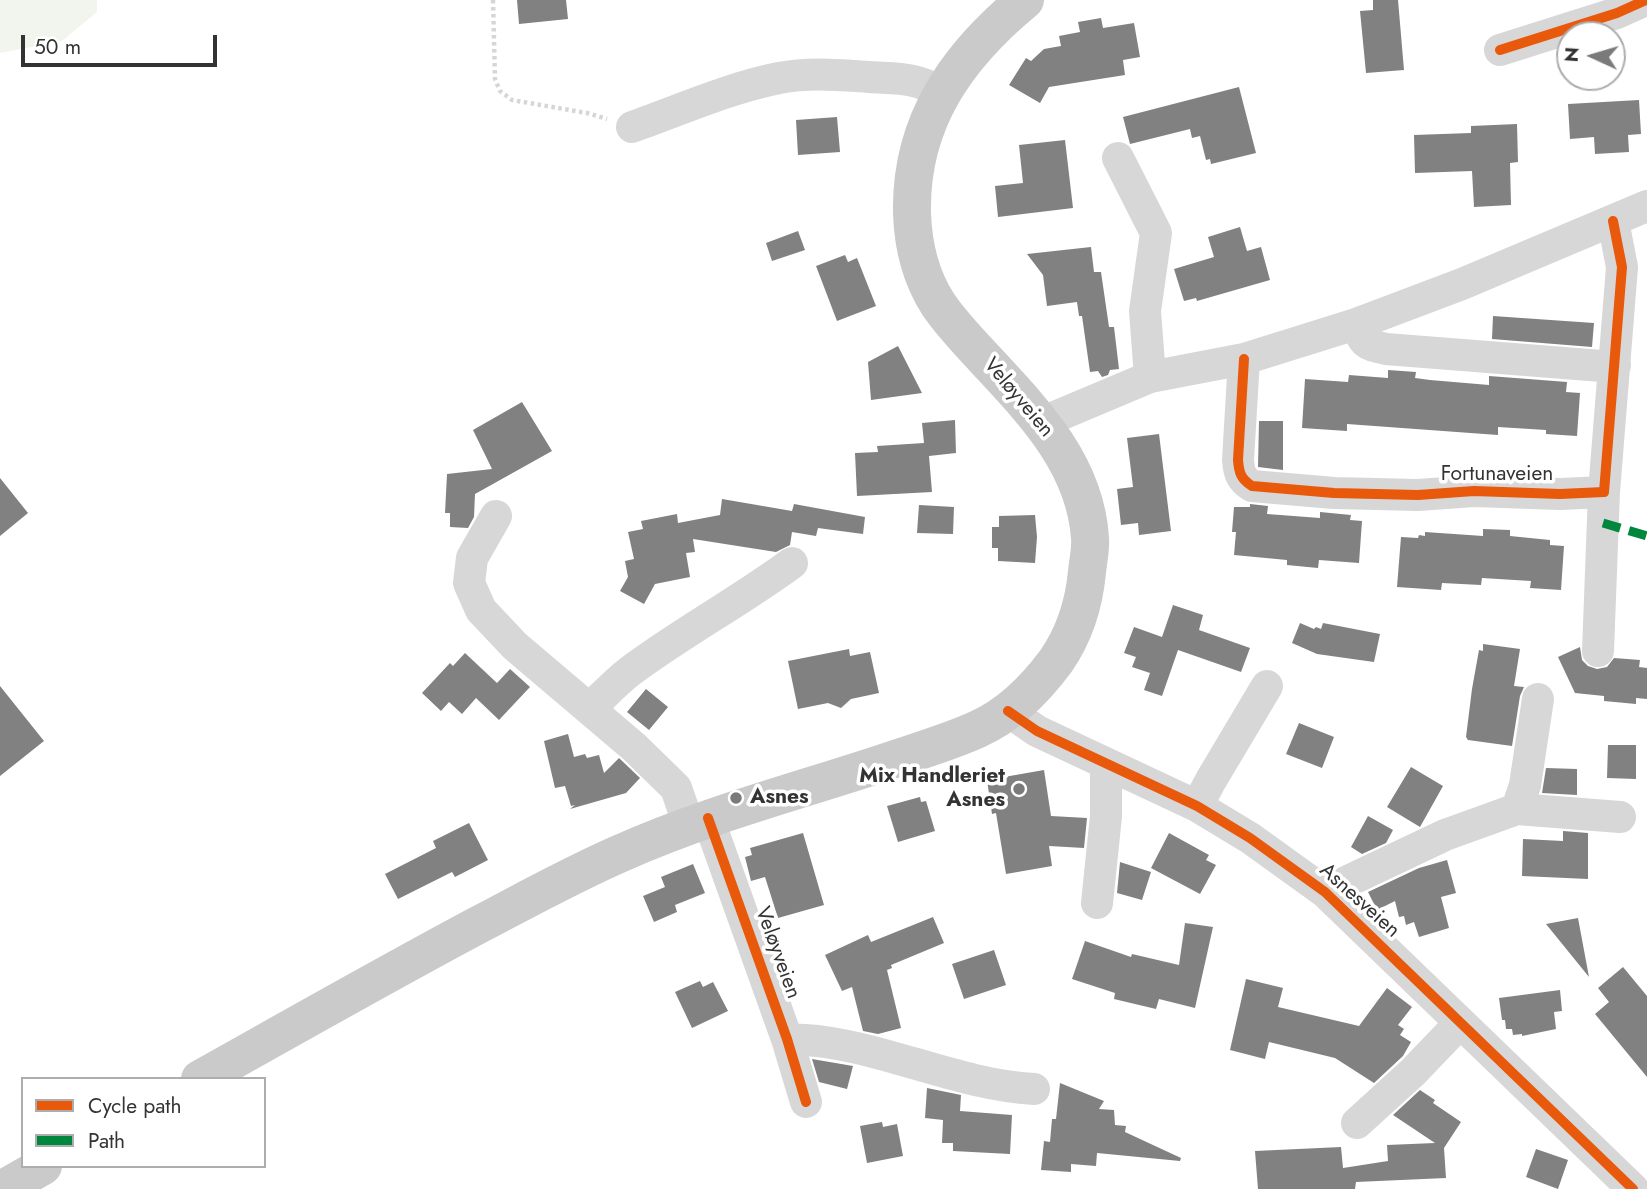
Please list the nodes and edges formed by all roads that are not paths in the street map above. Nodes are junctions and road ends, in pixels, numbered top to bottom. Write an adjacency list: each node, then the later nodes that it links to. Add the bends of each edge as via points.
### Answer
1 (1025, 0): 4 (main road, Veløyveien, via 1002,19)
2 (1646, 0): 3 (street)
3 (1500, 50)
4 (941, 92): 5 (street, via 902,78 825,74 780,78); 13 (main road, Veløyveien, via 915,164 913,236 920,269 943,311)
5 (632, 127)
6 (1118, 158): 12 (street, via 1156,233 1145,312)
7 (1647, 206): 8 (street)
8 (1613, 222): 9 (street); 11 (street, via 1622,267)
9 (1356, 324): 10 (street); 11 (street, via 1362,340 1386,349)
10 (1244, 359): 12 (street); 14 (street, Fortunaveien, via 1238,460 1239,473 1252,485 1406,495)
11 (1615, 365): 14 (street)
12 (1150, 377): 13 (street)
13 (1043, 422): 21 (main road, Veløyveien, via 1068,461 1084,501 1090,541 1085,590 1076,626 1056,660)
14 (1604, 492): 17 (street)
15 (496, 516): 20 (street, via 472,558 468,583 481,610 515,646)
16 (792, 563): 20 (street, via 626,674)
17 (1598, 652)
18 (1267, 686): 23 (street)
19 (1538, 699): 24 (street)
20 (589, 709): 26 (street, via 677,788)
21 (1007, 711): 22 (street, Asnesveien); 26 (main road, Veløyveien, via 980,728 923,749)
22 (1106, 764): 23 (street, Asnesveien); 28 (street)
23 (1198, 806): 27 (street, Asnesveien)
24 (1517, 809): 25 (street); 27 (street, Asnesveien, via 1445,835)
25 (1620, 817)
26 (699, 822): 30 (street, Veløyveien); 31 (main road, Veløyveien, via 566,878)
27 (1325, 892): 29 (street, Asnesveien)
28 (1097, 903)
29 (1460, 1023): 34 (street); 37 (street, Asnesveien)
30 (787, 1039): 32 (street, via 825,1042); 33 (street, Veløyveien)
31 (204, 1077)
32 (1034, 1089)
33 (806, 1102)
34 (1357, 1123)
35 (39, 1168): 36 (main road)
36 (2, 1189)
37 (1633, 1189)

